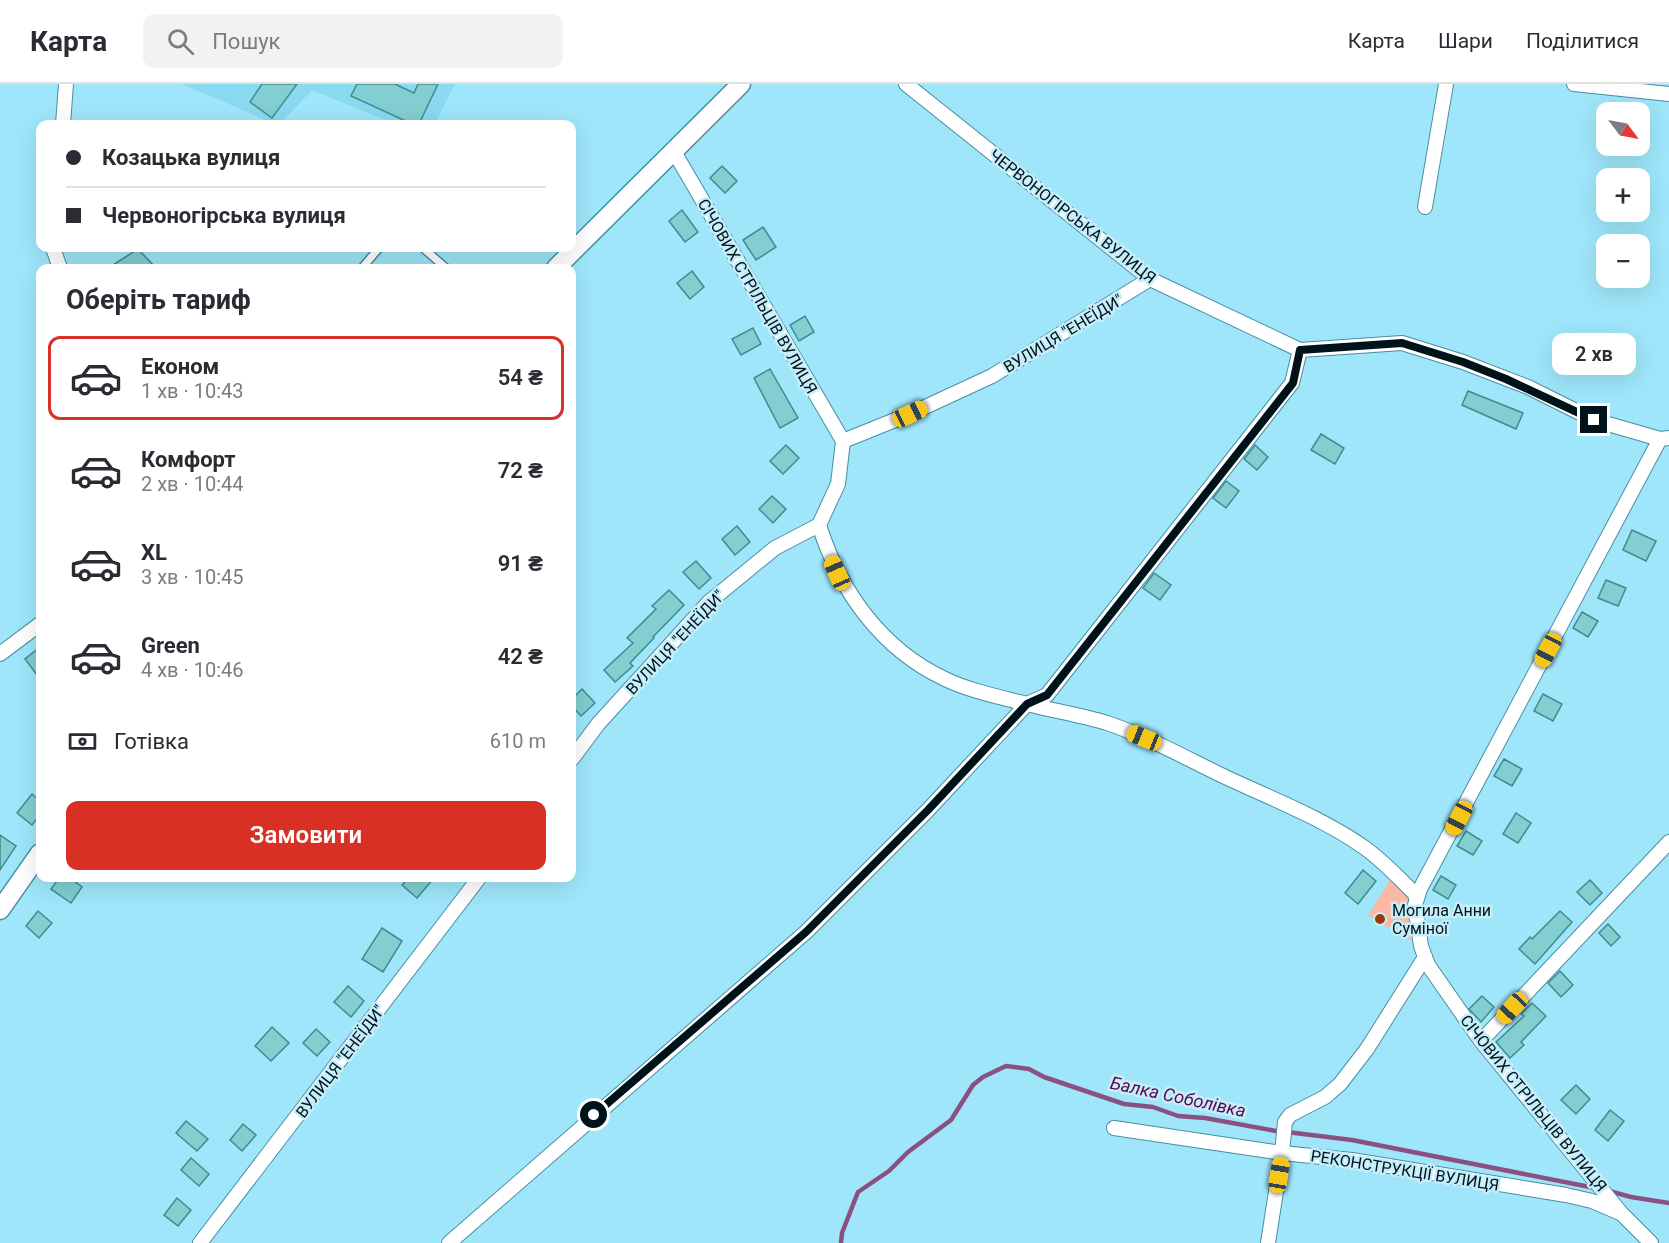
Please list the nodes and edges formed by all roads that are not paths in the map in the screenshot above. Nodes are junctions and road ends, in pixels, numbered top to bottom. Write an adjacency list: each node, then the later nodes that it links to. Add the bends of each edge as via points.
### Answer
1 (66, 84): 7 (street)
2 (741, 84): 8 (street)
3 (906, 84): 17 (street, ЧЕРВОНОГІРСЬКА ВУЛИЦЯ)
4 (1446, 84): 9 (street)
5 (1574, 84): 6 (street)
6 (1669, 94)
7 (63, 120)
8 (673, 150): 10 (street); 20 (street, СІЧОВИХ СТРІЛЬЦІВ ВУЛИЦЯ)
9 (1425, 207)
10 (576, 248)
11 (376, 252): 14 (lane)
12 (428, 252): 15 (lane)
13 (572, 252): 16 (street)
14 (366, 264)
15 (441, 264)
16 (560, 264)
17 (1149, 279): 18 (street, ЧЕРВОНОГІРСЬКА ВУЛИЦЯ); 20 (street, ВУЛИЦЯ "ЕНЕЇДИ", via 992,376)
18 (1300, 350): 19 (street, ЧЕРВОНОГІРСЬКА ВУЛИЦЯ, via 1402,343 1495,374 1594,420); 24 (street, via 1293,383 1047,695)
19 (1664, 438): 29 (street)
20 (843, 441): 21 (street, via 838,484)
21 (819, 525): 24 (street, via 837,573 879,633 945,679); 25 (street, ВУЛИЦЯ "ЕНЕЇДИ", via 775,548 709,602)
22 (36, 627): 23 (street)
23 (0, 654)
24 (1027, 704): 29 (street, via 1106,723 1144,738 1318,822 1363,847); 37 (street, via 806,932)
25 (576, 754)
26 (1669, 842): 32 (street)
27 (36, 859): 30 (street)
28 (475, 882): 36 (street, ВУЛИЦЯ "ЕНЕЇДИ")
29 (1416, 897): 31 (street, СІЧОВИХ СТРІЛЬЦІВ ВУЛИЦЯ, via 1417,926)
30 (0, 910)
31 (1425, 957): 32 (street, СІЧОВИХ СТРІЛЬЦІВ ВУЛИЦЯ); 34 (street, via 1340,1084 1325,1097 1290,1115 1285,1122)
32 (1480, 1041): 35 (street, СІЧОВИХ СТРІЛЬЦІВ ВУЛИЦЯ)
33 (1114, 1128): 34 (street, РЕКОНСТРУКЦІЇ ВУЛИЦЯ)
34 (1282, 1153): 35 (street, РЕКОНСТРУКЦІЇ ВУЛИЦЯ, via 1352,1160 1566,1195); 38 (street)
35 (1621, 1213): 39 (street, СІЧОВИХ СТРІЛЬЦІВ ВУЛИЦЯ)
36 (200, 1243)
37 (449, 1243)
38 (1268, 1243)
39 (1651, 1243)

